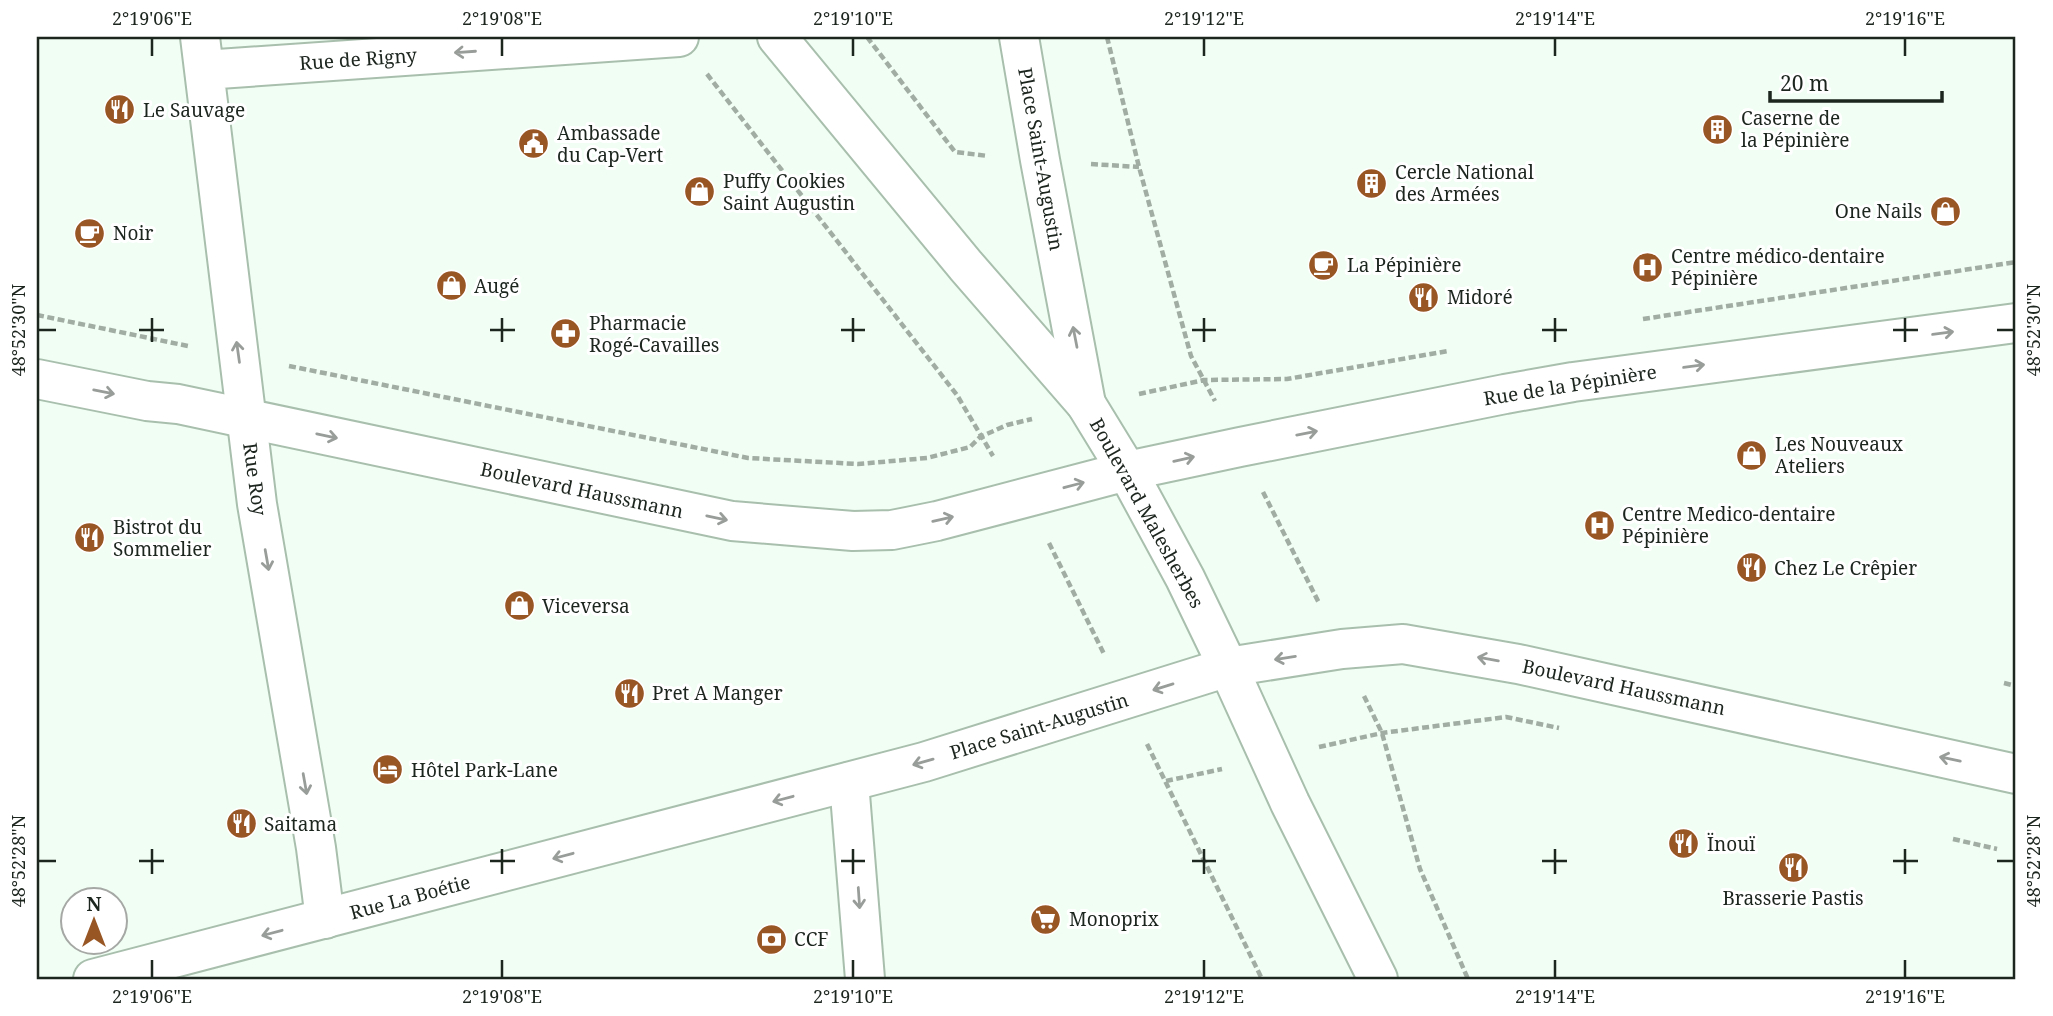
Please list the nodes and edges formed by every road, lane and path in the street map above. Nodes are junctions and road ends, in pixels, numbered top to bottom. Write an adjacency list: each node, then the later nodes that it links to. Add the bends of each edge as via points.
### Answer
1 (679, 37): 6 (main road, Rue de Rigny, one-way to 6)
2 (776, 37): 17 (main road, Boulevard Malesherbes)
3 (867, 37): 8 (path, via 955,152)
4 (1019, 37): 17 (main road, Place Saint-Augustin, one-way to 4)
5 (1107, 37): 10 (path)
6 (202, 54): 18 (main road, Rue Roy, one-way to 6)
7 (703, 68): 14 (path, via 957,395 980,437 970,447 927,458 858,464 748,458)
8 (996, 156)
9 (1095, 164): 10 (path)
10 (1139, 167): 16 (path, via 1191,356)
11 (37, 316): 13 (path)
12 (2016, 323): 19 (main road, Rue de la Pépinière, one-way to 12, via 1573,382)
13 (185, 345)
14 (302, 369)
15 (37, 379): 18 (main road, Boulevard Haussmann, one-way to 18)
16 (1204, 380)
17 (1086, 404): 19 (main road, Boulevard Malesherbes)
18 (247, 420): 19 (main road, Boulevard Haussmann, one-way to 19, via 732,521 853,531 892,530 937,521); 33 (main road, Rue Roy, one-way to 33)
19 (1128, 471): 24 (main road, Boulevard Malesherbes)
20 (1258, 483): 22 (path)
21 (1052, 549): 23 (path)
22 (1297, 559)
23 (1105, 656)
24 (1228, 667): 28 (main road, Boulevard Haussmann, one-way to 24, via 1518,664 1403,644); 30 (main road, Place Saint-Augustin, one-way to 30); 37 (main road, Boulevard Malesherbes)
25 (2004, 683): 26 (path)
26 (2016, 686)
27 (1560, 728): 38 (path, via 1506,717 1382,733 1420,869)
28 (2016, 774)
29 (1166, 780): 36 (path)
30 (849, 782): 33 (main road, Rue La Boétie, one-way to 33); 35 (main road, one-way to 35)
31 (1953, 839): 32 (path)
32 (1997, 849)
33 (325, 919): 34 (main road, Rue La Boétie, one-way to 34)
34 (93, 979)
35 (865, 979)
36 (1262, 979)
37 (1378, 979)
38 (1468, 979)

